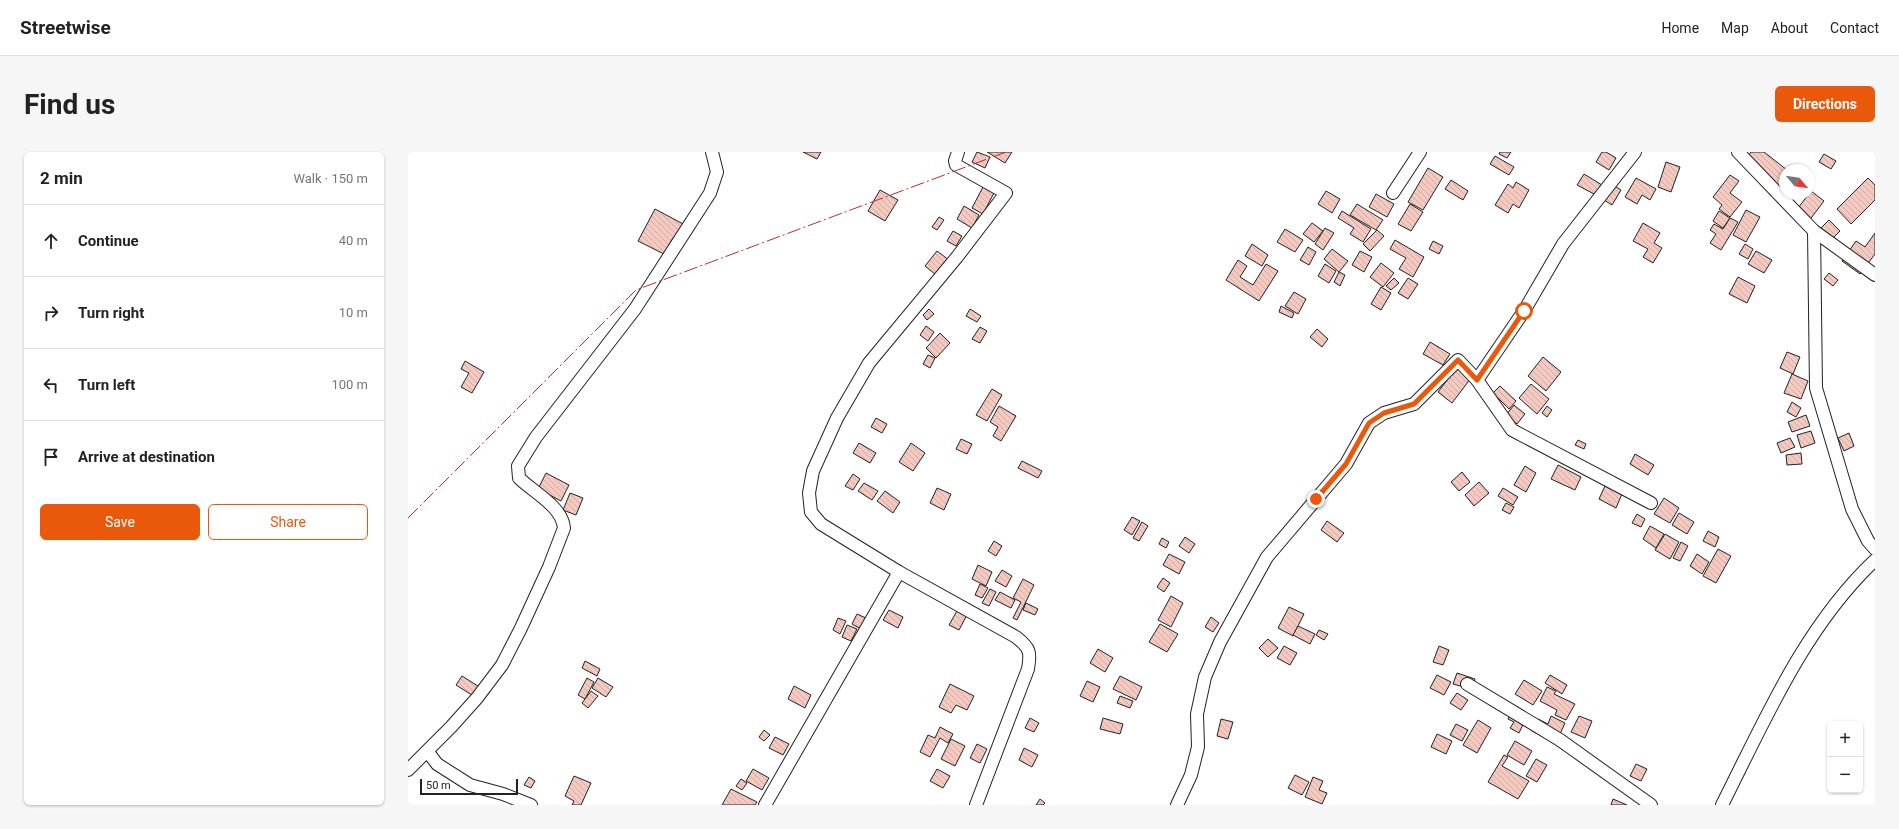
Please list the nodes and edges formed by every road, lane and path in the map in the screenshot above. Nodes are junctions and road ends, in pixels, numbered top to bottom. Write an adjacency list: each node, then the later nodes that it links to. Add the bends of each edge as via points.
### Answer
1 (712, 152): 15 (street, via 717,172 710,193 635,309 536,436 518,466 519,478 559,514 563,522 563,534 502,665 477,698)
2 (958, 152): 13 (street, via 956,166 1006,193 957,258 869,363 837,418 813,471 809,493 811,512 821,524)
3 (1420, 152): 6 (street)
4 (1635, 152): 9 (street, via 1563,244 1524,311)
5 (1738, 152): 7 (street)
6 (1393, 193)
7 (1814, 231): 8 (street); 11 (street, via 1816,388 1852,509 1868,541)
8 (1875, 275)
9 (1477, 380): 10 (street, via 1512,430); 20 (street, via 1458,360 1414,404 1384,413 1369,423 1346,464 1267,557 1220,642 1205,677 1198,714 1198,747 1191,775)
10 (1651, 503)
11 (1875, 549)
12 (1875, 560): 22 (street, via 1855,578 1821,622 1768,713)
13 (899, 572): 18 (street); 19 (street, via 1016,637 1025,644 1030,654 1028,669)
14 (1467, 684): 21 (street, via 1560,740)
15 (428, 752): 16 (street); 17 (street, via 437,764 470,785 504,794)
16 (408, 770)
17 (531, 805)
18 (765, 805)
19 (976, 805)
20 (1177, 805)
21 (1651, 805)
22 (1722, 805)

